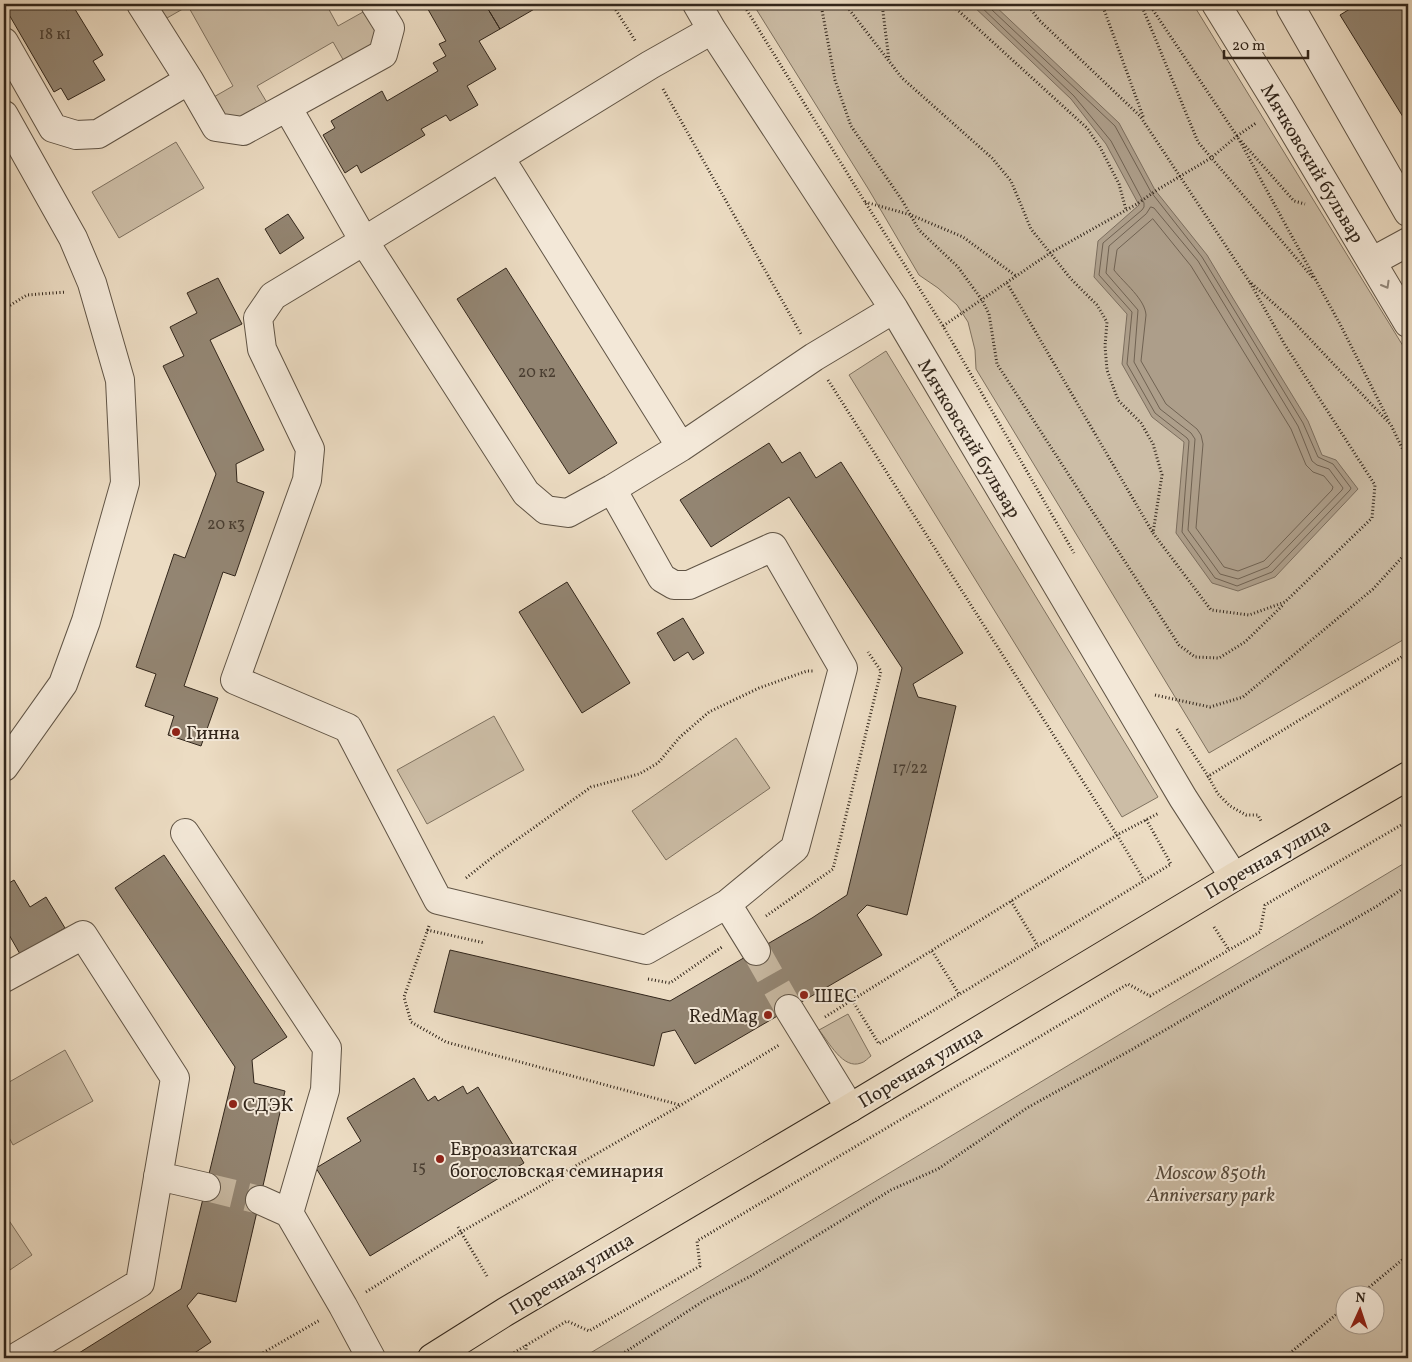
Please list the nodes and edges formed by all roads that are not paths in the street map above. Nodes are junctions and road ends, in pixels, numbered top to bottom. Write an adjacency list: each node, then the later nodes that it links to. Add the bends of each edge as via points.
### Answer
1 (140, 4): 8 (street)
2 (375, 4): 9 (street, via 390,28 383,54)
3 (697, 4): 6 (street, Мячковский бульвар)
4 (1216, 4): 15 (street, Мячковский бульвар)
5 (1290, 4): 12 (street)
6 (712, 30): 11 (street); 16 (street, Мячковский бульвар)
7 (4, 42): 8 (street, via 53,128 76,135 98,134)
8 (188, 80): 9 (street, via 216,127 243,131)
9 (287, 107): 13 (street)
10 (4, 115): 20 (street, via 73,238 92,283 120,380 125,483 86,621 63,684)
11 (500, 158): 13 (street); 18 (street)
12 (1408, 212)
13 (364, 241): 19 (street, via 526,493 546,510 568,513); 24 (street, via 273,296 258,318 262,348 310,449 307,480 235,680 348,728 438,900 646,950)
14 (1408, 242): 15 (street)
15 (1373, 262): 17 (street, Мячковский бульвар, one-way to 17)
16 (894, 309): 18 (street, via 814,357); 23 (street, Мячковский бульвар, via 1183,798)
17 (1408, 323)
18 (681, 447): 19 (street)
19 (612, 489): 24 (street, via 662,578 674,585 689,585 773,547 843,668 795,848)
20 (4, 767)
21 (1408, 776): 23 (main road, Поречная улица)
22 (185, 833): 32 (street, via 327,1048 325,1090)
23 (1234, 877): 28 (main road, Поречная улица)
24 (727, 904): 25 (street)
25 (750, 941)
26 (4, 978): 29 (street, via 83,934 176,1078)
27 (796, 1020): 28 (street)
28 (850, 1108): 35 (main road, Поречная улица)
29 (158, 1176): 30 (street); 33 (street, via 140,1282)
30 (206, 1187)
31 (260, 1200): 32 (street)
32 (289, 1213): 34 (street)
33 (15, 1358)
34 (372, 1358)
35 (432, 1358)

